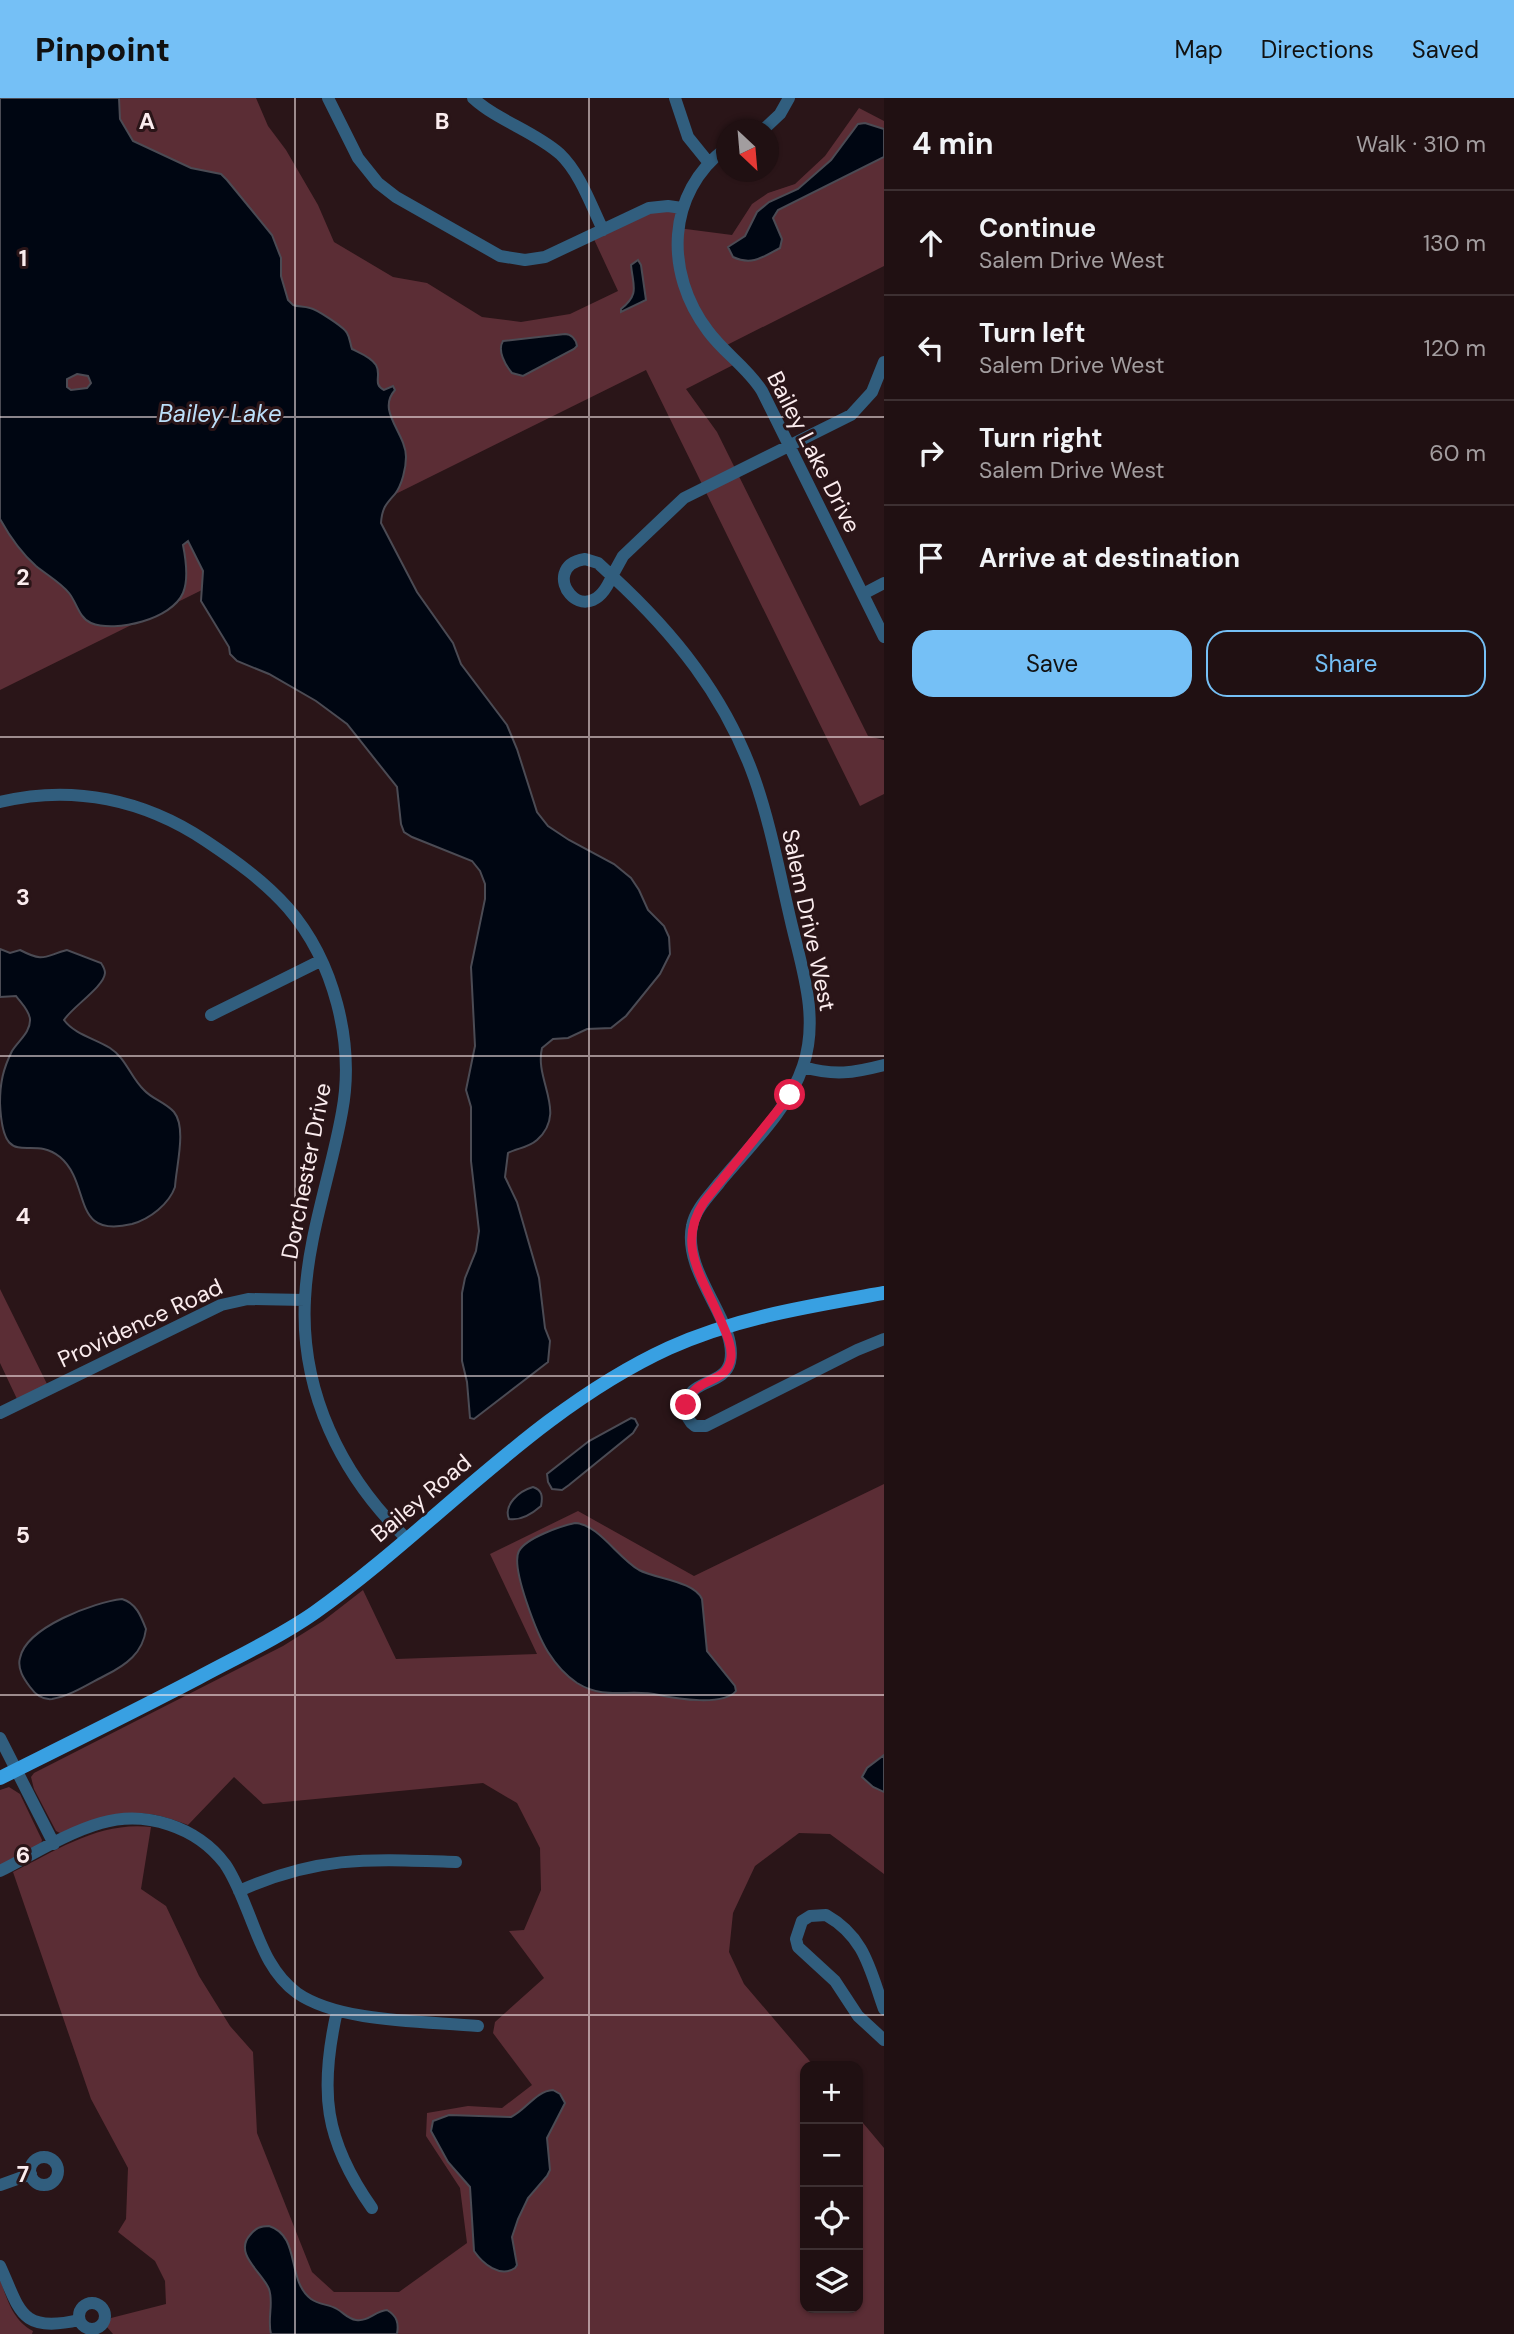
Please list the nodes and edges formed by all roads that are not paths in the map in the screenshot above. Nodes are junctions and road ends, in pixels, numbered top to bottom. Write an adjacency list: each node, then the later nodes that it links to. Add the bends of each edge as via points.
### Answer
1 (328, 98): 9 (street, via 358,158 378,183 495,255 536,259)
2 (473, 98): 9 (street, via 565,159)
3 (675, 98): 7 (street, via 688,136)
4 (789, 98): 5 (street)
5 (775, 119)
6 (716, 157): 7 (street, Bailey Lake Drive)
7 (709, 163): 8 (street, Bailey Lake Drive)
8 (682, 208): 9 (street, via 649,208); 11 (street, Bailey Lake Drive, via 678,253 691,302 708,332 758,384)
9 (603, 230)
10 (884, 362): 11 (street, via 872,392 855,411)
11 (790, 446): 13 (street, Bailey Lake Drive); 19 (street, Salem Drive West, via 678,503 623,556 612,576 688,655 726,714 754,776 808,998 810,1027)
12 (884, 583): 13 (street)
13 (863, 594): 14 (street, Bailey Lake Drive)
14 (884, 637)
15 (0, 802): 16 (street, Dorchester Drive, via 45,795 98,797 167,818 229,856 268,888 301,925)
16 (320, 961): 17 (street); 21 (street, Dorchester Drive, via 337,1004 346,1073 339,1129 310,1252)
17 (211, 1015)
18 (884, 1065): 19 (street, via 845,1074)
19 (803, 1067): 22 (street, Salem Drive West, via 790,1095 693,1220 694,1261)
20 (884, 1293): 22 (main road, Bailey Road)
21 (305, 1300): 24 (street, Providence Road, via 248,1299 221,1305); 25 (street, Dorchester Drive, via 309,1366 320,1408 359,1484)
22 (724, 1327): 23 (street, Salem Drive West, via 729,1366 691,1393 686,1408 690,1423 697,1427); 25 (main road, Bailey Road, via 657,1354 594,1390)
23 (884, 1339)
24 (0, 1413)
25 (407, 1539): 27 (main road, Bailey Road, via 335,1598 284,1632)
26 (0, 1738): 27 (street)
27 (16, 1770): 28 (main road, Bailey Road); 29 (street)
28 (0, 1778)
29 (54, 1844): 31 (street); 32 (street, via 103,1822 138,1819 166,1823 209,1847)
30 (456, 1862): 32 (street, via 332,1862)
31 (0, 1871)
32 (239, 1891): 34 (street, via 280,1978 307,1999)
33 (884, 2009): 36 (street, via 868,1959 853,1937 826,1915 802,1921 796,1938 802,1953 824,1969 858,2017)
34 (337, 2011): 35 (street); 39 (street, via 326,2069 329,2108 339,2148)
35 (478, 2026)
36 (884, 2040)
37 (31, 2174): 38 (street)
38 (0, 2185)
39 (372, 2208)
40 (0, 2266): 41 (street, via 16,2309 27,2320 55,2328)
41 (79, 2320)

